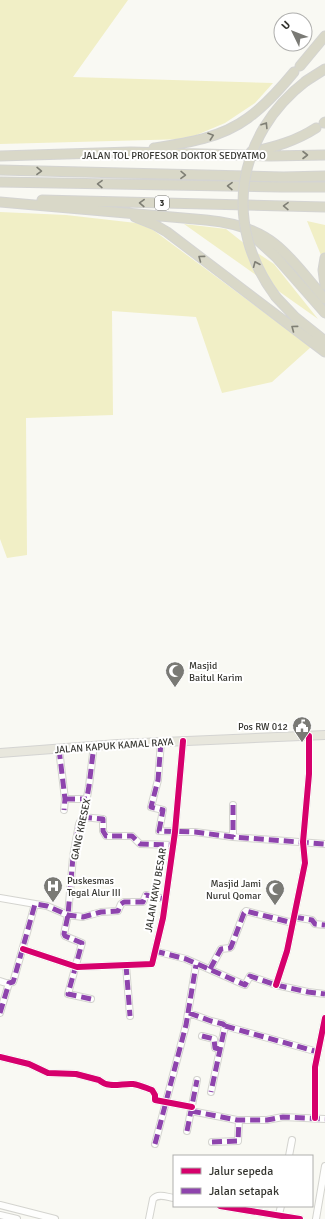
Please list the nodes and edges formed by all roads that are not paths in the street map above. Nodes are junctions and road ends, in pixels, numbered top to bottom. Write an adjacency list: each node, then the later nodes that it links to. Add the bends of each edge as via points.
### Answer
1 (325, 36): 4 (highway, one-way to 1, via 197,141 232,128 267,102)
2 (325, 69): 20 (highway, one-way to 2, bridge, via 295,317 276,297 258,269 248,239 244,209 246,177 253,149 265,126 288,96)
3 (322, 125): 5 (highway, via 287,143)
4 (131, 152): 5 (highway, JALAN TOL PROFESOR DOKTOR SEDYATMO); 7 (highway, JALAN TOL PROFESOR DOKTOR SEDYATMO)
5 (238, 154): 6 (highway, JALAN TOL PROFESOR DOKTOR SEDYATMO, one-way to 6)
6 (325, 155)
7 (0, 156)
8 (0, 170): 9 (highway, JALAN TOL PROFESOR DOKTOR SEDYATMO, one-way to 9)
9 (325, 176)
10 (0, 182): 11 (highway, 3, one-way to 10)
11 (325, 187)
12 (0, 201): 13 (highway, 3, one-way to 12); 14 (highway)
13 (325, 207)
14 (122, 213): 15 (highway, via 218,221); 21 (highway, one-way to 14, via 167,232)
15 (243, 228): 18 (highway, via 277,245); 19 (highway, via 268,249)
16 (325, 258): 17 (highway)
17 (325, 284)
18 (325, 299)
19 (325, 313)
20 (325, 341)
21 (325, 352)
22 (325, 735): 23 (main road, JALAN KAPUK KAMAL RAYA)
23 (309, 736): 24 (main road, JALAN KAPUK KAMAL RAYA); 36 (street, via 309,774)
24 (183, 741): 25 (main road, JALAN KAPUK KAMAL RAYA); 34 (street, JALAN KAYU BESAR)
25 (161, 742): 26 (main road, JALAN KAPUK KAMAL RAYA); 34 (street, via 158,780 151,807 163,810 158,831)
26 (93, 746): 27 (main road, JALAN KAPUK KAMAL RAYA); 29 (street, GANG KRESEX)
27 (59, 749): 28 (main road, JALAN KAPUK KAMAL RAYA); 30 (street)
28 (0, 753)
29 (87, 798): 30 (street); 33 (street, GANG KRESEX)
30 (65, 799): 32 (street)
31 (233, 805): 35 (street)
32 (64, 810)
33 (82, 817): 38 (street, via 103,819 103,831 106,836 132,836 140,844); 42 (street, GANG KRESEX, via 73,857)
34 (175, 832): 35 (street); 38 (street, JALAN KAYU BESAR)
35 (233, 837): 36 (street)
36 (303, 842): 37 (street); 43 (street, via 304,863)
37 (325, 844)
38 (173, 845): 40 (street, JALAN KAYU BESAR)
39 (0, 898): 41 (street)
40 (165, 899): 42 (street, via 146,895 143,902 124,902 118,912 101,912 83,917); 46 (street, JALAN KAYU BESAR)
41 (35, 904): 42 (street); 45 (street)
42 (68, 915): 49 (street, GANG KRESEX, via 64,935 82,944)
43 (293, 920): 44 (street, via 312,920 315,924); 50 (street, via 244,913 231,947 221,949); 51 (street, via 287,951)
44 (325, 925)
45 (23, 949): 49 (street); 54 (street)
46 (155, 951): 47 (street, via 152,964); 48 (street, via 186,959)
47 (126, 965): 49 (street); 56 (street)
48 (196, 965): 50 (street); 55 (street)
49 (76, 967): 53 (street, GANG KRESEX, via 68,994)
50 (210, 969): 51 (street, via 245,985 250,976)
51 (276, 985): 52 (street)
52 (325, 994)
53 (91, 999)
54 (0, 1013)
55 (189, 1013): 58 (street); 65 (street)
56 (130, 1016)
57 (325, 1018): 61 (street)
58 (225, 1026): 60 (street); 61 (street)
59 (202, 1036): 60 (street, via 214,1039 215,1048)
60 (220, 1049): 64 (street)
61 (318, 1052): 67 (street)
62 (0, 1057): 65 (street, via 29,1064 48,1073 76,1074 110,1085 132,1084 152,1090 155,1100)
63 (197, 1080): 66 (street)
64 (211, 1092)
65 (166, 1102): 66 (street); 73 (street)
66 (191, 1109): 69 (street); 70 (street)
67 (315, 1118): 68 (street); 69 (street)
68 (325, 1119)
69 (239, 1120): 72 (street, via 238,1141)
70 (187, 1131)
71 (292, 1140): 74 (street)
72 (212, 1142)
73 (155, 1144)
74 (289, 1155)
75 (325, 1166): 87 (street)
76 (173, 1198): 85 (street, via 156,1196)
77 (0, 1205): 84 (street)
78 (230, 1207): 80 (street)
79 (281, 1207): 82 (street)
80 (240, 1208): 82 (street)
81 (0, 1215): 83 (street)
82 (279, 1217): 86 (street)
83 (16, 1219)
84 (55, 1219)
85 (149, 1219)
86 (300, 1219)
87 (316, 1219)

